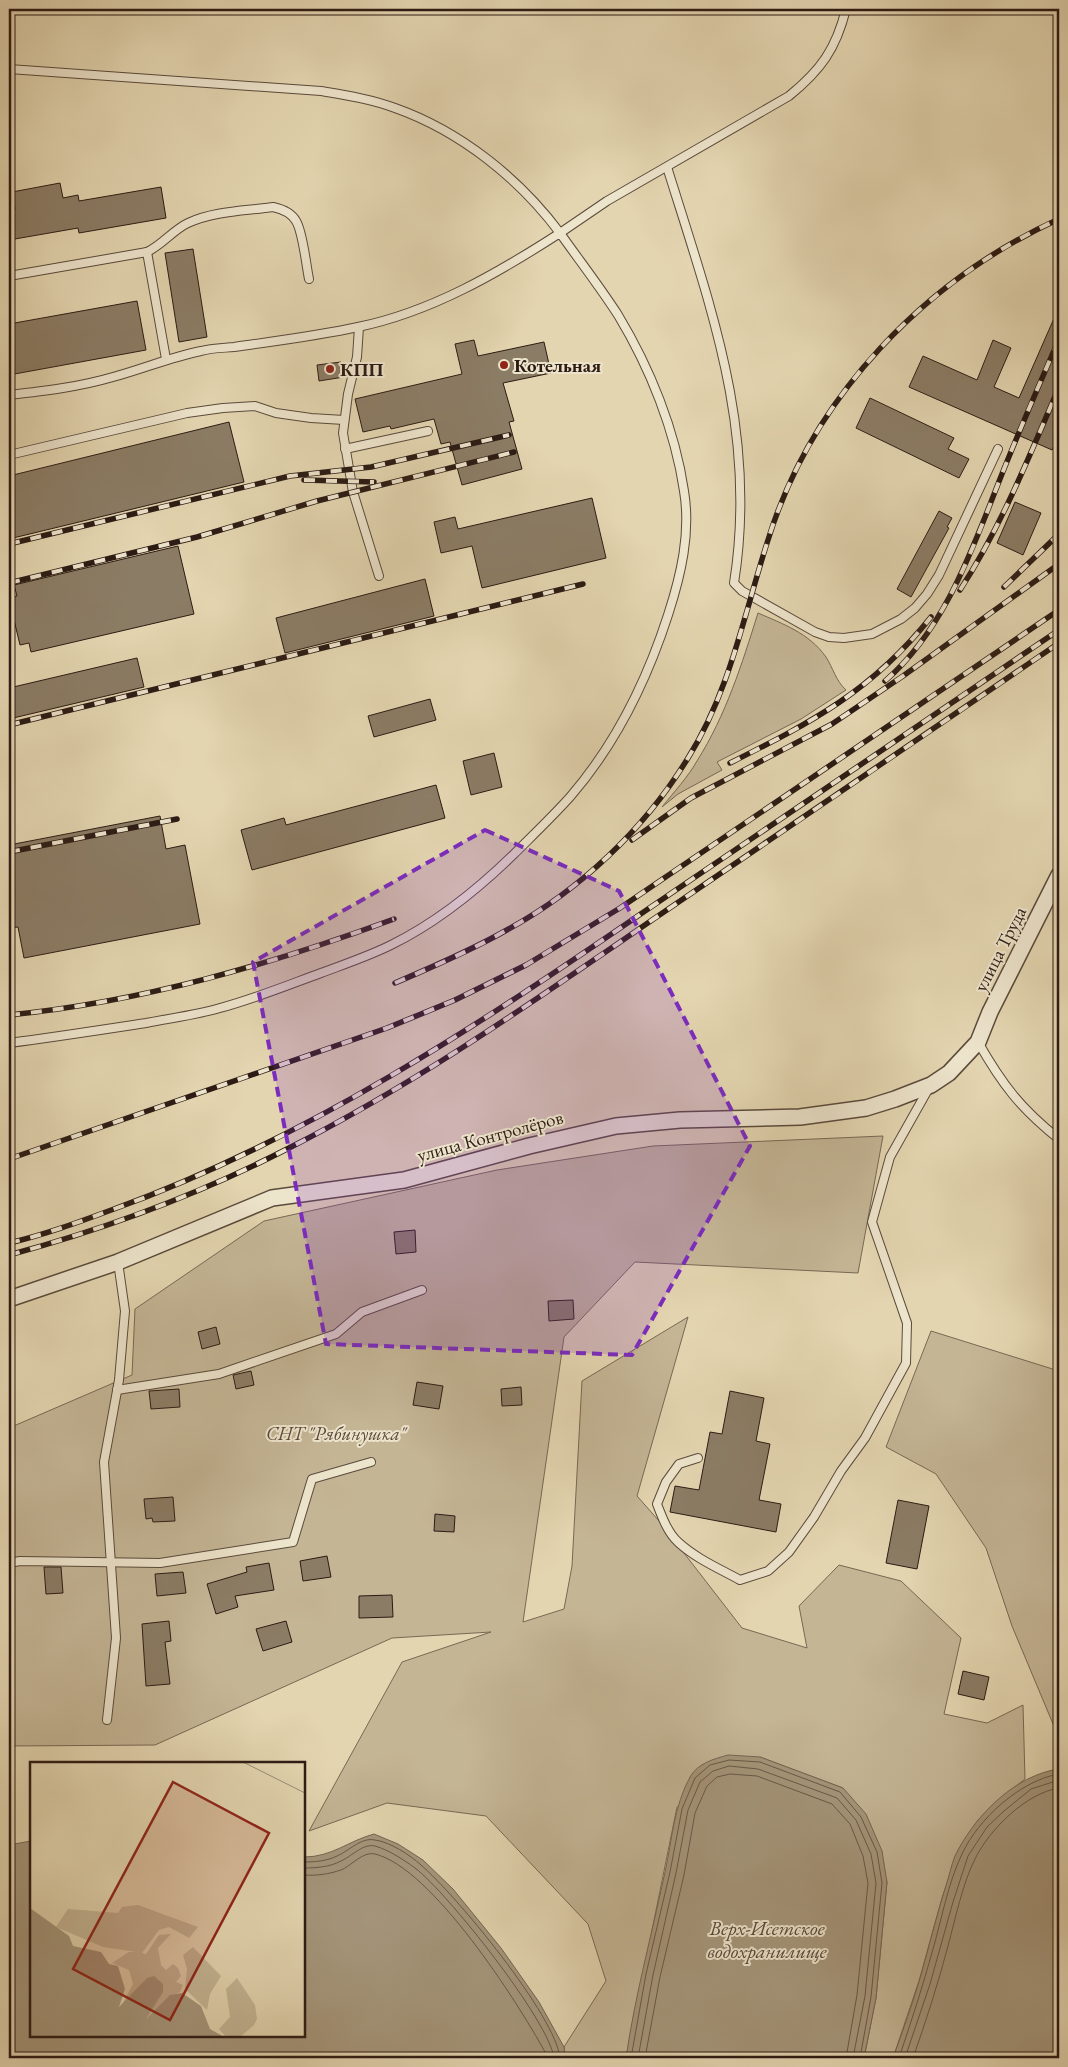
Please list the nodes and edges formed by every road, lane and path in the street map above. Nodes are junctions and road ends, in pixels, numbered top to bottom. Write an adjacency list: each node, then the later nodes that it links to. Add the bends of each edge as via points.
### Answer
1 (846, 9): 3 (lane, via 825,61 803,84 771,108)
2 (9, 68): 4 (lane, via 321,91 394,107 426,120 489,161 525,190)
3 (667, 167): 4 (lane); 14 (lane, via 713,317 731,393 742,482 740,551 734,583 742,591 829,637 858,636 887,627 915,608 935,582)
4 (560, 233): 8 (lane, via 493,274 432,304); 19 (lane, via 617,315 637,350 668,426 685,495 684,555 664,628 632,704 589,772 546,824 489,878 457,904 393,944 219,1009)
5 (147, 252): 6 (lane); 7 (lane, via 201,218 282,209 297,221); 9 (lane)
6 (9, 276)
7 (309, 279)
8 (359, 327): 9 (lane, via 204,350); 11 (lane, via 357,357)
9 (166, 359): 10 (lane, via 70,388)
10 (9, 395)
11 (344, 420): 13 (lane); 15 (lane, via 311,418 255,406 223,408 187,413)
12 (428, 431): 13 (lane)
13 (345, 449): 16 (lane, via 353,492)
14 (998, 449)
15 (9, 455)
16 (379, 576)
17 (1059, 875): 18 (street, улица Труда)
18 (978, 1042): 20 (street, улица Контролёров, via 956,1067); 21 (lane, via 1016,1100)
19 (9, 1043)
20 (931, 1085): 22 (street, улица Контролёров, via 866,1108 800,1118 680,1120 616,1126 404,1180 272,1198); 26 (lane, via 890,1157 872,1222 907,1323 906,1364 865,1438 814,1517 789,1552 768,1571 740,1580 678,1542 664,1522 656,1504 666,1482 678,1464)
21 (1059, 1139)
22 (118, 1262): 24 (street, улица Контролёров); 25 (lane, via 125,1311)
23 (422, 1290): 25 (lane, via 362,1312 336,1334 219,1374)
24 (9, 1299)
25 (117, 1390): 28 (lane, via 104,1462)
26 (698, 1458)
27 (370, 1462): 28 (lane, via 312,1479 294,1542 160,1563)
28 (112, 1562): 29 (lane); 30 (lane, via 116,1638)
29 (9, 1563)
30 (107, 1720)

